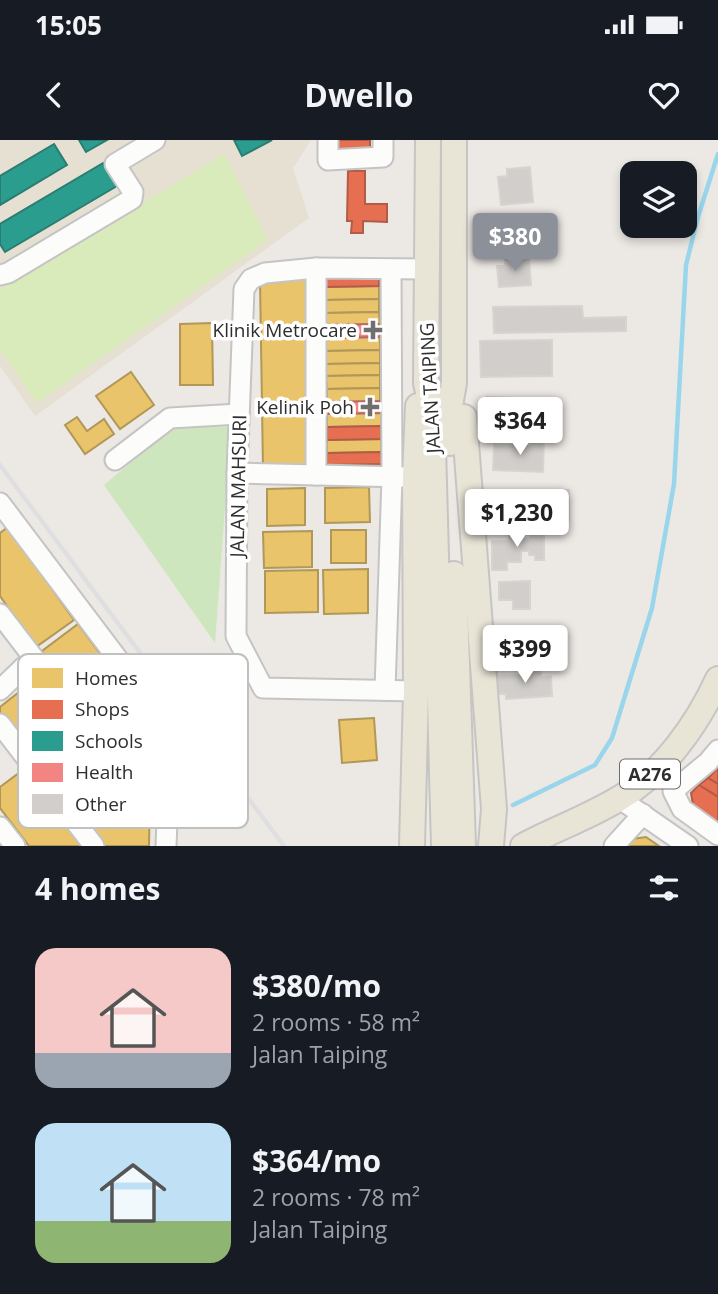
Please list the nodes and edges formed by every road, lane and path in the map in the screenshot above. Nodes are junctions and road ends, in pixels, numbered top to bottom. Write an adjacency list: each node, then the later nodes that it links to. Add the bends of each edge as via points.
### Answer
1 (155, 140): 9 (street, via 115,164 133,192 132,199)
2 (328, 140): 5 (street, via 328,160)
3 (428, 140): 8 (main road, JALAN TAIPING)
4 (454, 140): 11 (main road, JALAN TAIPING)
5 (383, 149)
6 (316, 268): 7 (street); 12 (street, JALAN MAHSURI, via 265,273 251,279 244,289); 15 (street)
7 (391, 269): 8 (street); 16 (street)
8 (427, 269): 10 (main road, JALAN TAIPING)
9 (0, 275)
10 (426, 383): 16 (main road); 18 (main road, JALAN TAIPING)
11 (454, 383): 18 (main road, JALAN TAIPING, via 449,412); 33 (main road, via 464,412)
12 (239, 414): 13 (street, via 170,418); 14 (street, JALAN MAHSURI)
13 (115, 460)
14 (237, 473): 15 (street); 22 (street, JALAN MAHSURI, via 236,636)
15 (316, 475): 16 (street)
16 (403, 477): 27 (street); 28 (main road)
17 (0, 503): 21 (street)
18 (446, 568): 44 (main road, JALAN TAIPING); 45 (main road, JALAN TAIPING)
19 (0, 614): 20 (street)
20 (30, 654)
21 (114, 654)
22 (245, 654)
23 (248, 659): 27 (street, JALAN MAHSURI, via 263,688)
24 (18, 673): 26 (street)
25 (718, 679): 32 (main road, A276, via 684,736 640,785)
26 (0, 690)
27 (385, 690): 28 (street)
28 (416, 691): 43 (main road)
29 (0, 724): 30 (street)
30 (18, 747)
31 (718, 750): 39 (street, via 673,791 682,809)
32 (620, 799): 34 (street); 38 (main road, A276)
33 (494, 809): 38 (main road, via 502,825 514,832); 46 (main road)
34 (643, 814): 48 (street); 49 (street)
35 (0, 827): 40 (street)
36 (80, 828): 41 (street)
37 (167, 828): 42 (street)
38 (548, 832): 47 (main road)
39 (718, 835)
40 (15, 846)
41 (94, 846)
42 (166, 846)
43 (412, 846)
44 (444, 846)
45 (463, 846)
46 (491, 846)
47 (523, 846)
48 (614, 846)
49 (688, 846)

